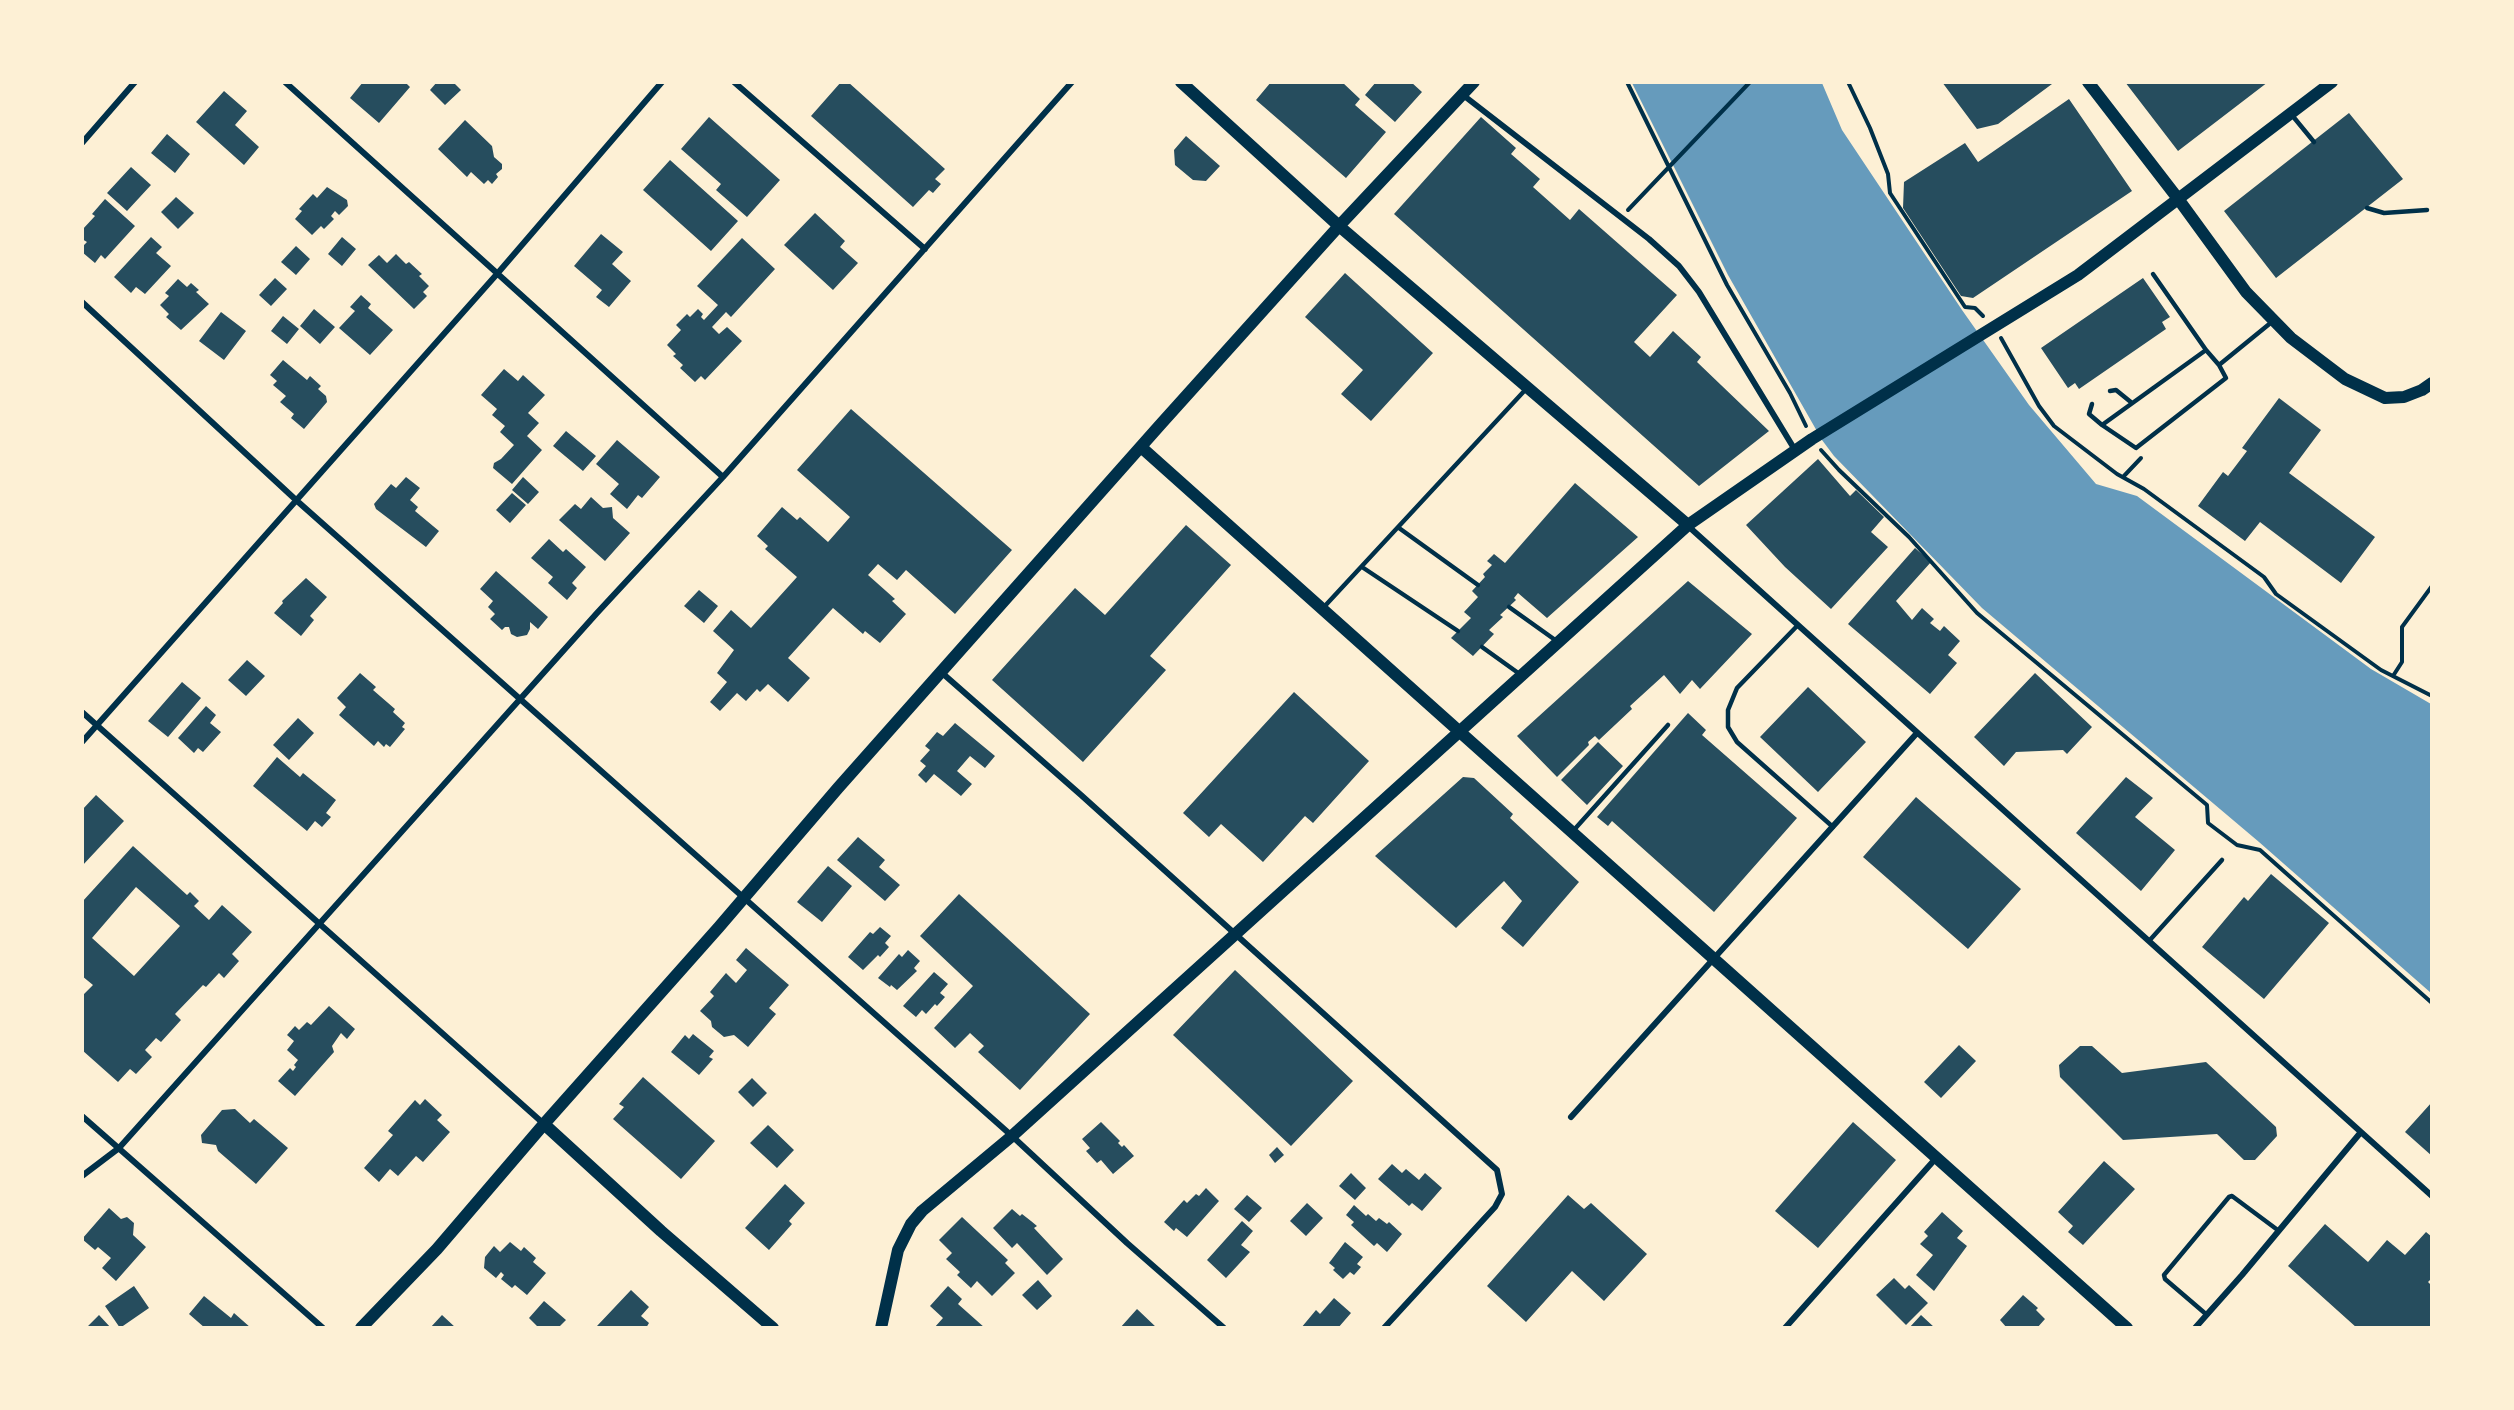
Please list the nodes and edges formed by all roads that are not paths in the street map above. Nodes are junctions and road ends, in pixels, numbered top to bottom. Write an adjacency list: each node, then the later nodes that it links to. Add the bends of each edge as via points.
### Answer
1 (135, 82): 13 (street)
2 (285, 82): 19 (street)
3 (662, 82): 19 (street)
4 (734, 82): 18 (street)
5 (1072, 82): 18 (street)
6 (1181, 82): 17 (main road)
7 (1474, 82): 10 (main road)
8 (2332, 82): 11 (main road)
9 (2094, 85): 14 (main road)
10 (1463, 95): 17 (main road); 32 (street, via 1649,239 1688,276)
11 (2291, 114): 12 (lane); 14 (main road)
12 (2314, 142)
13 (82, 143)
14 (2179, 200): 22 (main road, via 2246,292); 32 (main road, via 2078,275)
15 (2367, 208): 16 (lane, via 2384,213)
16 (2427, 210)
17 (1339, 226): 26 (main road); 31 (main road)
18 (925, 249): 33 (street)
19 (497, 274): 33 (street); 34 (street)
20 (2153, 274): 23 (lane)
21 (82, 303): 34 (street)
22 (2273, 321): 24 (lane); 25 (main road, via 2345,379 2385,398 2404,397)
23 (2206, 350): 24 (lane); 28 (lane)
24 (2219, 365): 30 (lane, via 2226,378 2136,448)
25 (2432, 382)
26 (1527, 388): 35 (main road); 36 (lane)
27 (2110, 391): 28 (lane, via 2116,390)
28 (2132, 403): 30 (lane)
29 (2092, 404): 30 (lane, via 2089,414)
30 (2102, 425)
31 (1141, 447): 40 (main road); 45 (main road)
32 (1795, 450): 35 (main road)
33 (723, 477): 47 (street)
34 (296, 500): 47 (street); 50 (street)
35 (1688, 525): 41 (street); 43 (main road)
36 (1399, 528): 37 (lane); 38 (lane)
37 (1362, 567): 40 (lane); 42 (lane)
38 (1478, 585)
39 (1509, 607): 43 (lane)
40 (1322, 609): 51 (main road)
41 (1798, 625): 52 (street); 54 (lane, via 1737,688 1728,710 1728,727 1737,742)
42 (1458, 631)
43 (1558, 642): 46 (main road)
44 (1482, 647): 46 (lane)
45 (941, 672): 57 (main road); 59 (street)
46 (1522, 675): 51 (main road)
47 (520, 699): 57 (street); 58 (street)
48 (82, 712): 50 (street)
49 (1668, 725): 55 (lane)
50 (98, 726): 53 (street); 58 (street)
51 (1461, 731): 55 (main road); 59 (main road)
52 (1917, 732): 54 (street); 60 (street)
53 (82, 742)
54 (1833, 827): 61 (street)
55 (1573, 831): 61 (main road)
56 (2222, 860): 60 (lane)
57 (743, 899): 64 (main road); 66 (street)
58 (320, 922): 64 (street); 67 (street)
59 (1236, 934): 66 (main road); 78 (street, via 1497,1170 1502,1194 1495,1207)
60 (2149, 941): 65 (street)
61 (1713, 957): 63 (street); 68 (main road)
62 (82, 1116): 67 (street)
63 (1571, 1117)
64 (543, 1124): 74 (main road, via 437,1249); 75 (main road)
65 (2361, 1132): 70 (street); 71 (street)
66 (1012, 1136): 76 (main road, via 911,1224 898,1250); 77 (street)
67 (119, 1148): 69 (street); 73 (street)
68 (1937, 1157): 79 (street); 80 (main road)
69 (82, 1176)
70 (2432, 1196)
71 (2279, 1231): 72 (street); 72 (lane, via 2229,1197 2164,1275)
72 (2206, 1315): 81 (street)
73 (323, 1328)
74 (362, 1328)
75 (773, 1328)
76 (881, 1328)
77 (1224, 1328)
78 (1384, 1328)
79 (1785, 1328)
80 (2127, 1328)
81 (2195, 1328)

